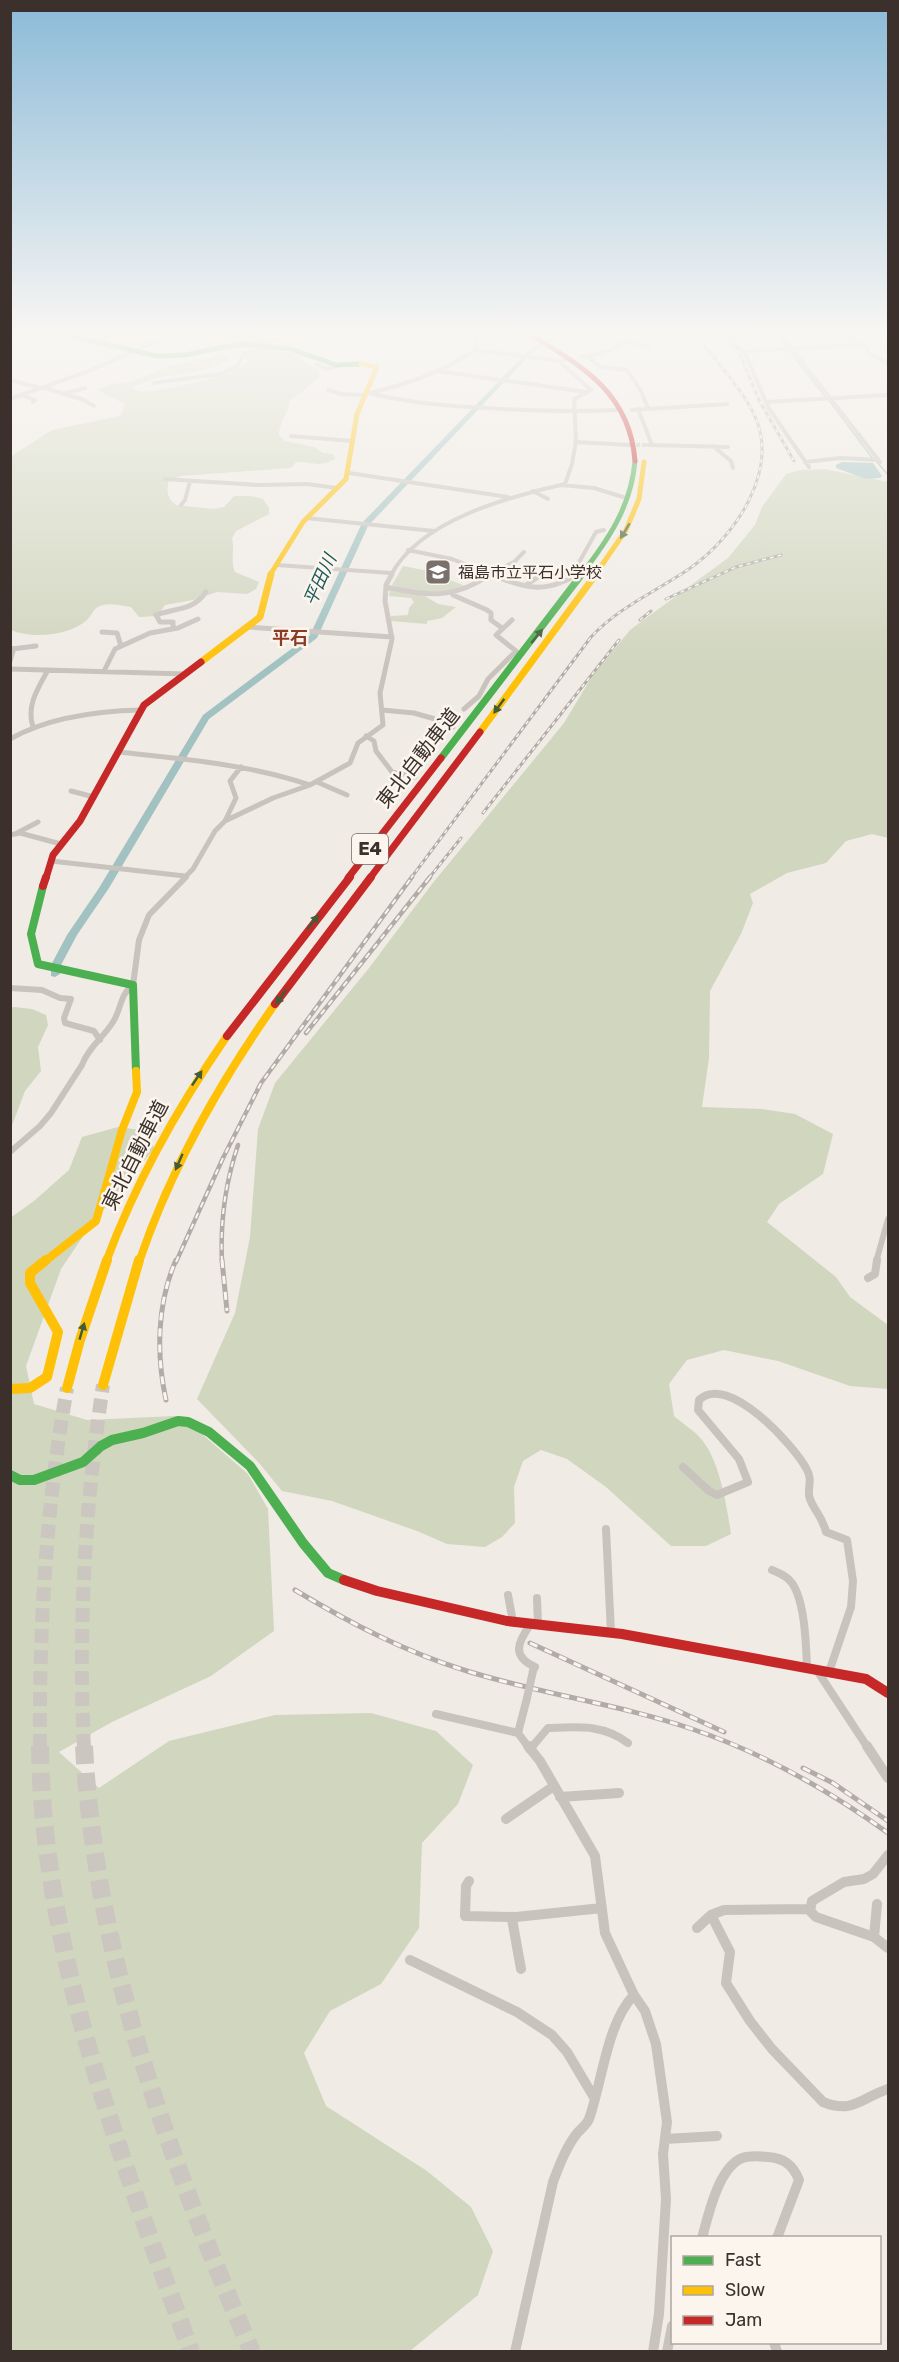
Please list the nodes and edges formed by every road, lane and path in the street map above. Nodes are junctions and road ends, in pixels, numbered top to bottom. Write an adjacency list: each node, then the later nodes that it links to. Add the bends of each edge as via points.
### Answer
1 (352, 445): 13 (main road)
2 (574, 445): 16 (street, via 570,473)
3 (635, 445): 79 (main road, 東北自動車道 / E4, one-way to 3, via 110,1247 137,1184 186,1096 282,962 601,551 625,509 637,463)
4 (642, 445): 78 (main road, 東北自動車道 / E4, one-way to 78, via 644,474 630,522 556,632 297,976 225,1080 187,1145 129,1292)
5 (712, 445): 12 (street, via 731,461)
6 (714, 445): 9 (street)
7 (794, 445): 10 (street)
8 (867, 445): 10 (street, via 879,461 840,458)
9 (728, 447)
10 (805, 462): 11 (street)
11 (809, 467)
12 (733, 468)
13 (349, 473): 17 (main road); 20 (street)
14 (165, 479): 15 (street)
15 (190, 481): 17 (street); 22 (street)
16 (561, 485): 18 (street); 19 (street)
17 (337, 488): 23 (main road)
18 (533, 491): 20 (street); 21 (street)
19 (623, 496)
20 (508, 497): 25 (street)
21 (548, 499)
22 (181, 505)
23 (306, 518): 25 (street); 28 (main road)
24 (604, 530): 32 (street, via 596,532 572,579 545,589)
25 (434, 531): 26 (street)
26 (408, 550): 29 (street); 30 (street, via 452,559)
27 (524, 552): 30 (street, via 508,566)
28 (277, 565): 29 (street); 38 (main road, via 268,579 260,617)
29 (391, 573): 33 (street)
30 (490, 574): 32 (street); 35 (street)
31 (541, 575): 32 (street)
32 (526, 585)
33 (386, 587): 35 (street, via 418,594); 42 (street)
34 (206, 592): 39 (street, via 187,609 156,615 160,622 173,622)
35 (453, 595): 40 (street, via 487,610 491,620)
36 (198, 619): 39 (street)
37 (512, 620): 40 (street)
38 (248, 627): 42 (street); 50 (main road)
39 (173, 628): 44 (street)
40 (502, 628): 51 (street, via 496,635 516,651)
41 (102, 632): 44 (street, via 117,633)
42 (392, 637): 53 (street, via 380,693)
43 (36, 645): 45 (street)
44 (122, 646): 49 (street, via 112,651)
45 (11, 648): 46 (street)
46 (10, 661)
47 (10, 669): 48 (street)
48 (48, 670): 49 (street); 54 (street, via 33,698)
49 (104, 671): 50 (street)
50 (185, 674): 52 (main road)
51 (464, 709)
52 (141, 710): 54 (street, via 83,716); 58 (main road)
53 (382, 710): 55 (street, via 418,713); 56 (street, via 383,724)
54 (33, 727): 57 (street)
55 (453, 727)
56 (366, 736): 60 (street, via 374,741 376,751 392,772); 61 (street, via 358,743 350,763)
57 (10, 739)
58 (118, 752): 59 (street); 65 (main road)
59 (241, 767): 62 (street); 66 (street, via 230,782 236,798)
60 (415, 777)
61 (317, 782): 62 (street); 64 (street)
62 (310, 785): 66 (street)
63 (71, 791): 65 (street)
64 (347, 795)
65 (94, 797): 69 (main road)
66 (225, 821): 71 (street, via 209,837 199,860)
67 (38, 822): 68 (street)
68 (14, 834): 69 (street)
69 (61, 844): 70 (main road)
70 (51, 861): 71 (street); 72 (main road, via 31,934 38,964)
71 (185, 876): 72 (street, via 146,921)
72 (132, 985): 74 (street); 80 (main road, via 137,1092 96,1221 30,1273 30,1282 58,1332 47,1377 30,1388)
73 (10, 988): 74 (street, via 42,990 71,999 63,1018 65,1023 94,1031)
74 (100, 1040): 75 (street, via 84,1056 51,1113)
75 (10, 1152)
76 (888, 1219): 77 (street, via 875,1274)
77 (868, 1278)
78 (104, 1385)
79 (67, 1388)
80 (10, 1389)
81 (683, 1467): 91 (street, via 717,1495 748,1482 738,1452 698,1410 700,1399 709,1393 727,1394 742,1402 801,1458 811,1479 809,1498 824,1519 826,1532 847,1540 853,1581 851,1607)
82 (10, 1475): 87 (main road, via 33,1480 83,1462 112,1440 188,1422 209,1432 250,1466 303,1543 334,1577 377,1591)
83 (606, 1529): 89 (street)
84 (772, 1570): 90 (street, via 794,1585)
85 (508, 1595): 87 (street)
86 (537, 1598): 88 (street)
87 (513, 1622): 88 (main road)
88 (534, 1625): 89 (main road); 94 (street, bridge, via 519,1640 518,1650 526,1663 535,1667)
89 (611, 1633): 90 (main road)
90 (812, 1668): 91 (main road); 97 (street)
91 (829, 1672): 92 (main road, via 866,1679)
92 (888, 1693)
93 (436, 1714): 94 (street)
94 (518, 1733): 96 (street)
95 (628, 1743): 96 (street, via 615,1733 588,1726 548,1728)
96 (530, 1749): 98 (street)
97 (888, 1779)
98 (554, 1786): 100 (street); 101 (street)
99 (619, 1793): 100 (street)
100 (560, 1797): 105 (street, via 594,1856)
101 (506, 1819)
102 (888, 1855): 106 (street, via 873,1874 844,1882 812,1901)
103 (469, 1881): 108 (street, via 465,1916)
104 (877, 1904): 110 (street)
105 (602, 1908): 108 (street); 114 (street, via 605,1933)
106 (810, 1910): 107 (street, via 724,1910); 110 (street, via 816,1917)
107 (711, 1915): 109 (street); 115 (street, via 730,1952 726,1983 772,2049 823,2102 847,2107)
108 (512, 1919): 113 (street)
109 (697, 1928)
110 (874, 1937): 111 (street)
111 (888, 1950)
112 (410, 1960): 116 (street, via 517,2013 552,2035)
113 (521, 1969)
114 (634, 1995): 116 (street, via 625,2004 608,2047); 118 (street, via 645,2011 656,2044 667,2114)
115 (888, 2089)
116 (595, 2099): 122 (street, via 588,2122 562,2158 554,2182)
117 (717, 2136): 118 (street)
118 (665, 2139): 123 (street, via 660,2314)
119 (703, 2236): 120 (street, via 729,2167 739,2159 760,2156 782,2158 796,2171 799,2180)
120 (778, 2236)
121 (671, 2331): 124 (street)
122 (515, 2352)
123 (653, 2352)
124 (667, 2352)

